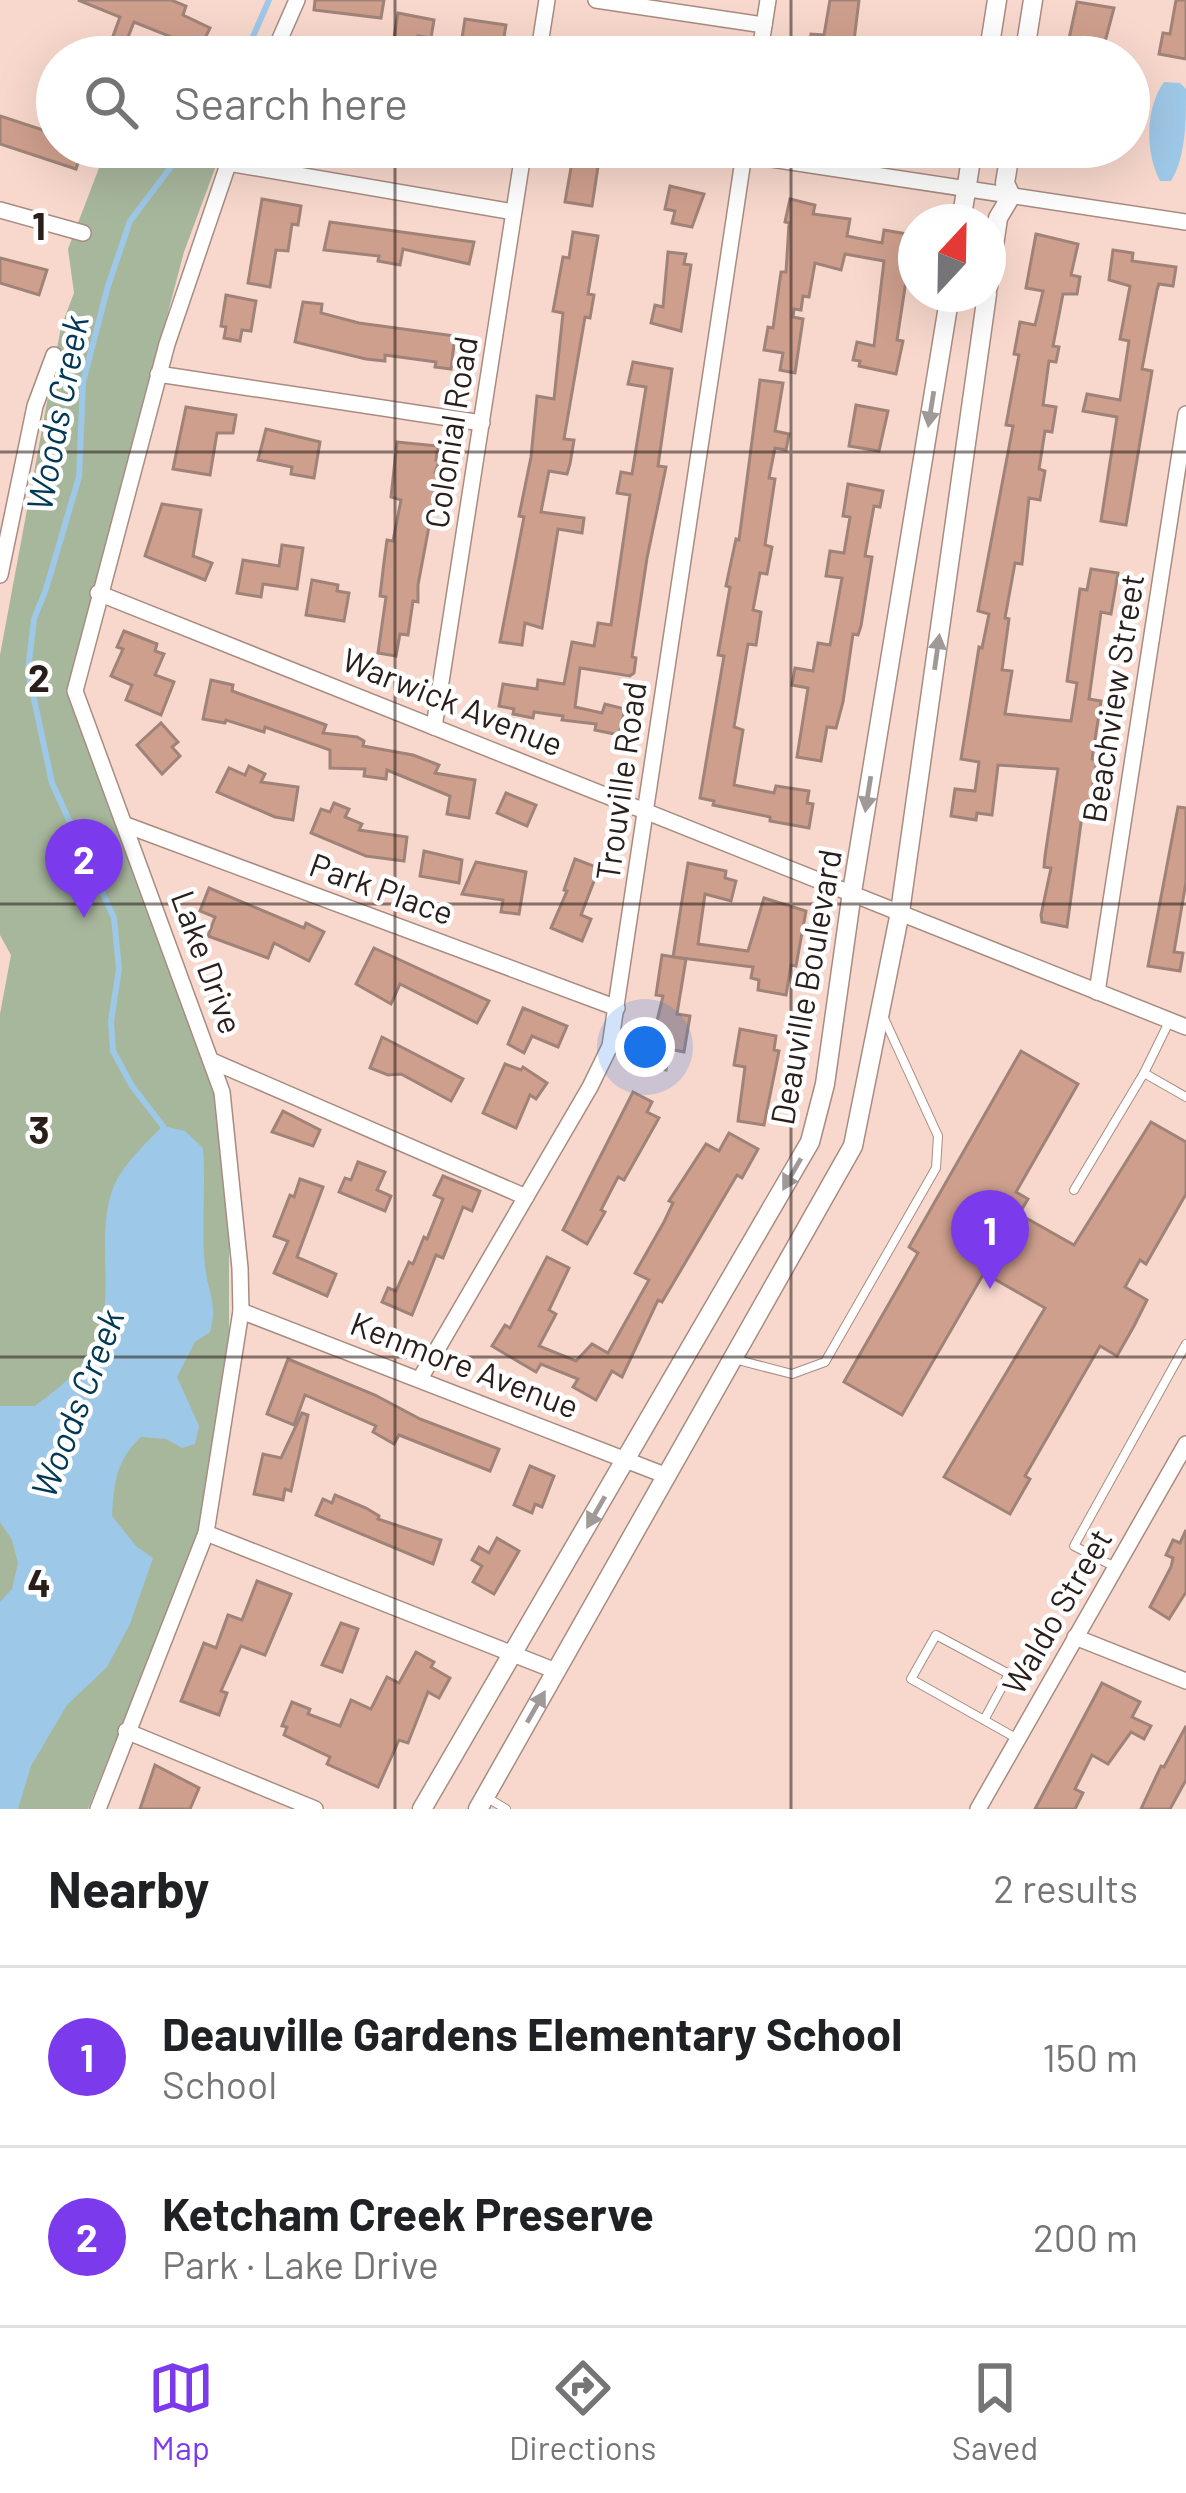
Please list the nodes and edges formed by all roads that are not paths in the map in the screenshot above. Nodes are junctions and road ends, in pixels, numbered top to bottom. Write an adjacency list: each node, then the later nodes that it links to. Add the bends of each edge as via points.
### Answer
1 (297, 0): 8 (street)
2 (547, 0): 9 (street)
3 (596, 0): 7 (street)
4 (768, 0): 7 (street)
5 (997, 0): 11 (street)
6 (1033, 0): 12 (street)
7 (764, 25): 10 (street)
8 (281, 36)
9 (541, 36)
10 (762, 36)
11 (991, 36)
12 (1027, 36)
13 (227, 168): 31 (street, Lake Drive)
14 (295, 168): 25 (street)
15 (520, 168): 25 (street, Colonial Road)
16 (742, 168): 37 (street, Trouville Road)
17 (847, 168): 20 (street)
18 (970, 168): 20 (street)
19 (1008, 168): 21 (street)
20 (967, 188): 21 (street); 22 (street)
21 (1011, 196): 23 (street); 26 (street)
22 (964, 204)
23 (1006, 204)
24 (0, 210): 27 (street)
25 (513, 212): 33 (street, Colonial Road)
26 (1186, 222)
27 (83, 233)
28 (947, 312): 39 (street, Deauville Boulevard, one-way to 39)
29 (984, 312): 40 (street, one-way to 29)
30 (54, 355): 34 (street, via 35,406)
31 (158, 374): 33 (street); 35 (street, Lake Drive)
32 (1186, 414): 41 (street, Beachview Street)
33 (482, 423): 36 (street, Colonial Road)
34 (0, 575)
35 (98, 593): 36 (street, Warwick Avenue); 38 (street, Lake Drive, via 75,691)
36 (434, 727): 37 (street, Warwick Avenue)
37 (646, 810): 39 (street, Warwick Avenue); 42 (street, Trouville Road)
38 (126, 825): 42 (street, Park Place); 45 (street, Lake Drive)
39 (852, 892): 40 (street, Warwick Avenue); 55 (street, Deauville Boulevard, one-way to 55, via 810,1142)
40 (900, 912): 41 (street, Warwick Avenue); 43 (street)
41 (1096, 992): 44 (street, Warwick Avenue)
42 (617, 1008): 49 (street, Trouville Road, via 602,1066)
43 (881, 1012): 52 (street, via 853,1146); 52 (lane, via 938,1136 937,1168 825,1362 792,1374)
44 (1178, 1023): 46 (lane)
45 (212, 1061): 49 (street); 50 (street, Lake Drive, via 223,1092)
46 (1144, 1073): 47 (lane); 48 (lane)
47 (1186, 1097)
48 (1074, 1190)
49 (526, 1197): 53 (street, Trouville Road)
50 (241, 1311): 53 (street, Kenmore Avenue); 57 (street, Lake Drive)
51 (1186, 1343): 58 (lane, via 1074,1546)
52 (732, 1358): 56 (street)
53 (421, 1377): 55 (street, Kenmore Avenue)
54 (1186, 1444): 58 (street, Waldo Street)
55 (626, 1459): 56 (street, Kenmore Avenue); 60 (street, Deauville Boulevard, one-way to 60)
56 (668, 1476): 61 (street)
57 (206, 1533): 60 (street); 64 (street, Lake Drive)
58 (1115, 1567): 59 (street, Waldo Street)
59 (1075, 1637): 62 (street); 65 (street, Waldo Street)
60 (513, 1656): 61 (street); 69 (street, Deauville Boulevard)
61 (556, 1671): 66 (street, one-way to 61)
62 (1186, 1681)
63 (983, 1720): 63 (lane, via 911,1679 935,1635 1009,1674); 65 (lane)
64 (125, 1731): 67 (street, Lake Drive); 68 (street)
65 (1018, 1738): 71 (street, Waldo Street)
66 (482, 1803): 70 (lane)
67 (98, 1809)
68 (315, 1809)
69 (422, 1809)
70 (506, 1809)
71 (978, 1809)

